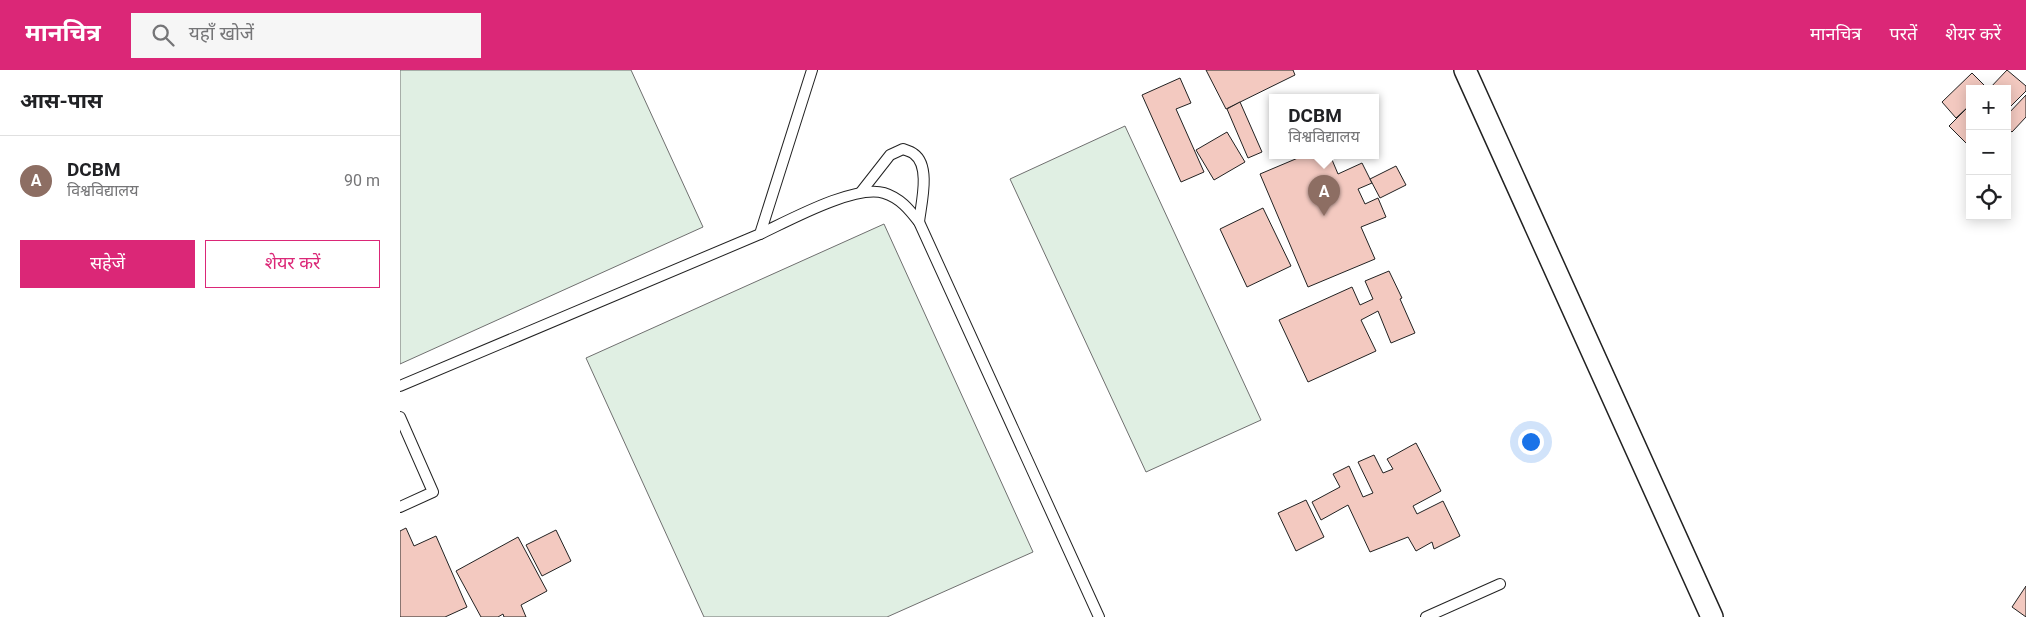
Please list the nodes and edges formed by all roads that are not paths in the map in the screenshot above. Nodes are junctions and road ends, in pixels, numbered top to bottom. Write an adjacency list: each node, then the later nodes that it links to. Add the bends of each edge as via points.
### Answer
1 (812, 70): 5 (lane)
2 (1465, 70): 12 (street)
3 (861, 192): 4 (lane, via 882,192 894,197 908,207); 4 (lane, via 890,155 903,149 915,154 923,168 924,182); 5 (lane)
4 (919, 222): 10 (lane)
5 (760, 234): 6 (lane)
6 (400, 386)
7 (400, 417): 8 (lane, via 433,492)
8 (400, 507)
9 (1500, 584): 11 (lane)
10 (1099, 617)
11 (1426, 617)
12 (1712, 617)

